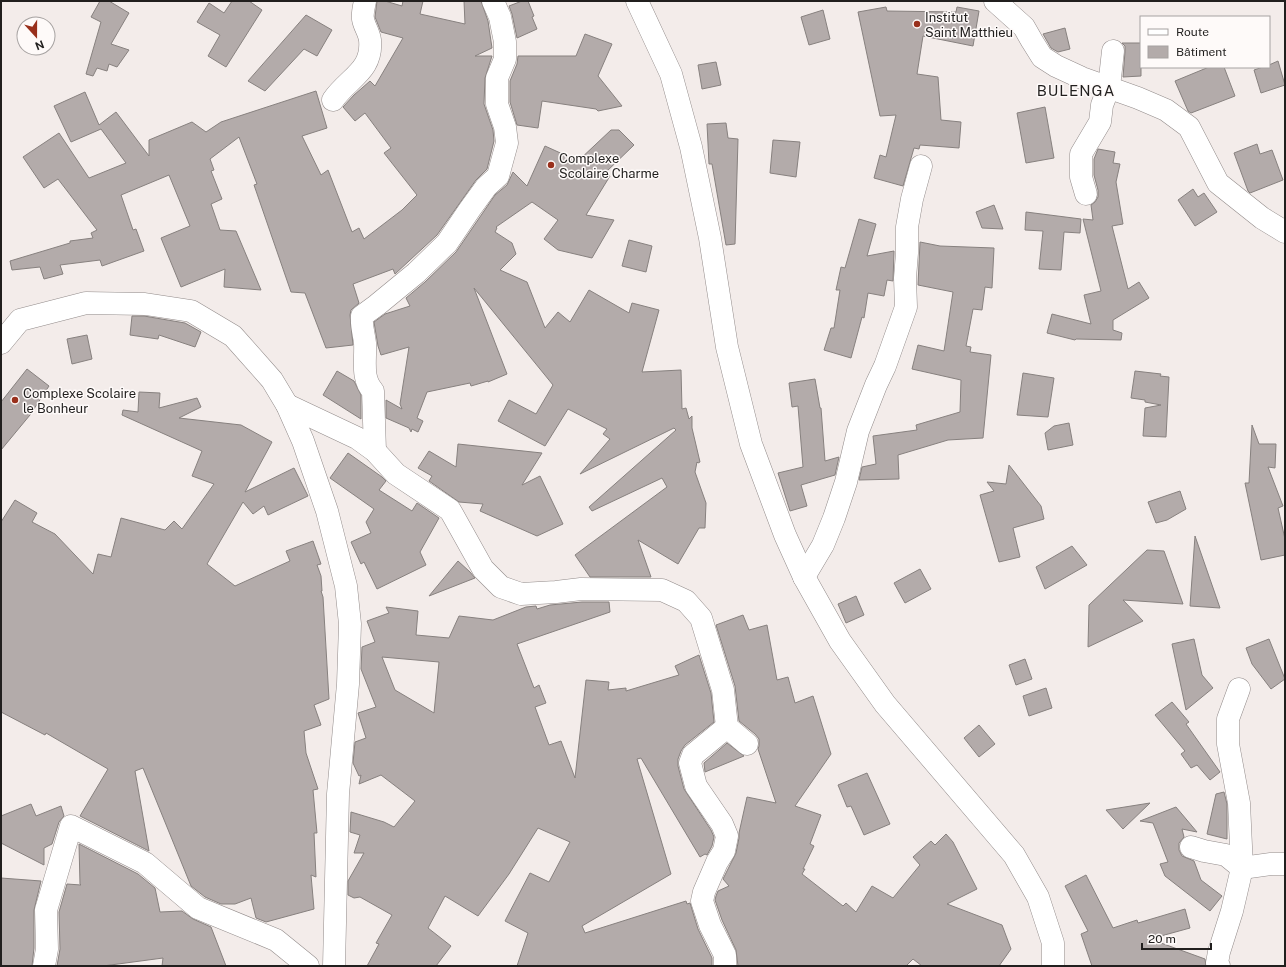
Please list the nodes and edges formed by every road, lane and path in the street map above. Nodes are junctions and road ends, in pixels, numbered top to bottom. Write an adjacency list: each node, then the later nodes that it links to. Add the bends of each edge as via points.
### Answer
1 (365, 1): 7 (street, via 363,20 369,34 371,50 365,65 356,77)
2 (494, 1): 14 (street, via 505,42 505,59 497,78 497,104 505,127 507,143 498,176 470,209 447,243 416,273 362,316 364,366 368,386 373,391)
3 (637, 1): 15 (street, via 671,74 691,147 710,238 727,347 751,444 785,535)
4 (995, 1): 6 (street, via 1024,27 1042,56 1056,66)
5 (1113, 51): 6 (street)
6 (1109, 87): 9 (street, via 1102,105 1100,122 1081,154 1081,177); 10 (street, via 1166,110 1189,127 1218,183 1262,218)
7 (333, 100)
8 (921, 166): 15 (street, via 907,228 906,307 858,431 834,518)
9 (1086, 194)
10 (1285, 232)
11 (10, 320): 12 (street); 13 (street, via 86,303 145,304 191,311 233,336 272,380)
12 (1, 343)
13 (287, 405): 14 (street, via 357,438); 24 (street, via 303,441 327,511 346,586 350,624 348,684 338,794)
14 (375, 451): 17 (street, via 396,474 450,510 483,569 501,587 521,594 581,589 662,590 686,601 701,618 723,690)
15 (804, 577): 26 (street, via 840,641 885,704 1014,855 1038,897 1053,943)
16 (1239, 689): 21 (street, via 1228,719 1228,744 1239,803)
17 (727, 728): 18 (street); 25 (street, via 693,756 690,763 696,786 722,824 727,836 724,851 702,901 725,955)
18 (747, 744)
19 (1191, 847): 21 (street, via 1226,855)
20 (1285, 864): 21 (street)
21 (1242, 868): 27 (street, via 1219,952)
22 (44, 966): 23 (street, via 47,949 46,910 71,826 145,863 198,908 276,940)
23 (308, 966)
24 (334, 966)
25 (725, 966)
26 (1053, 966)
27 (1219, 966)

